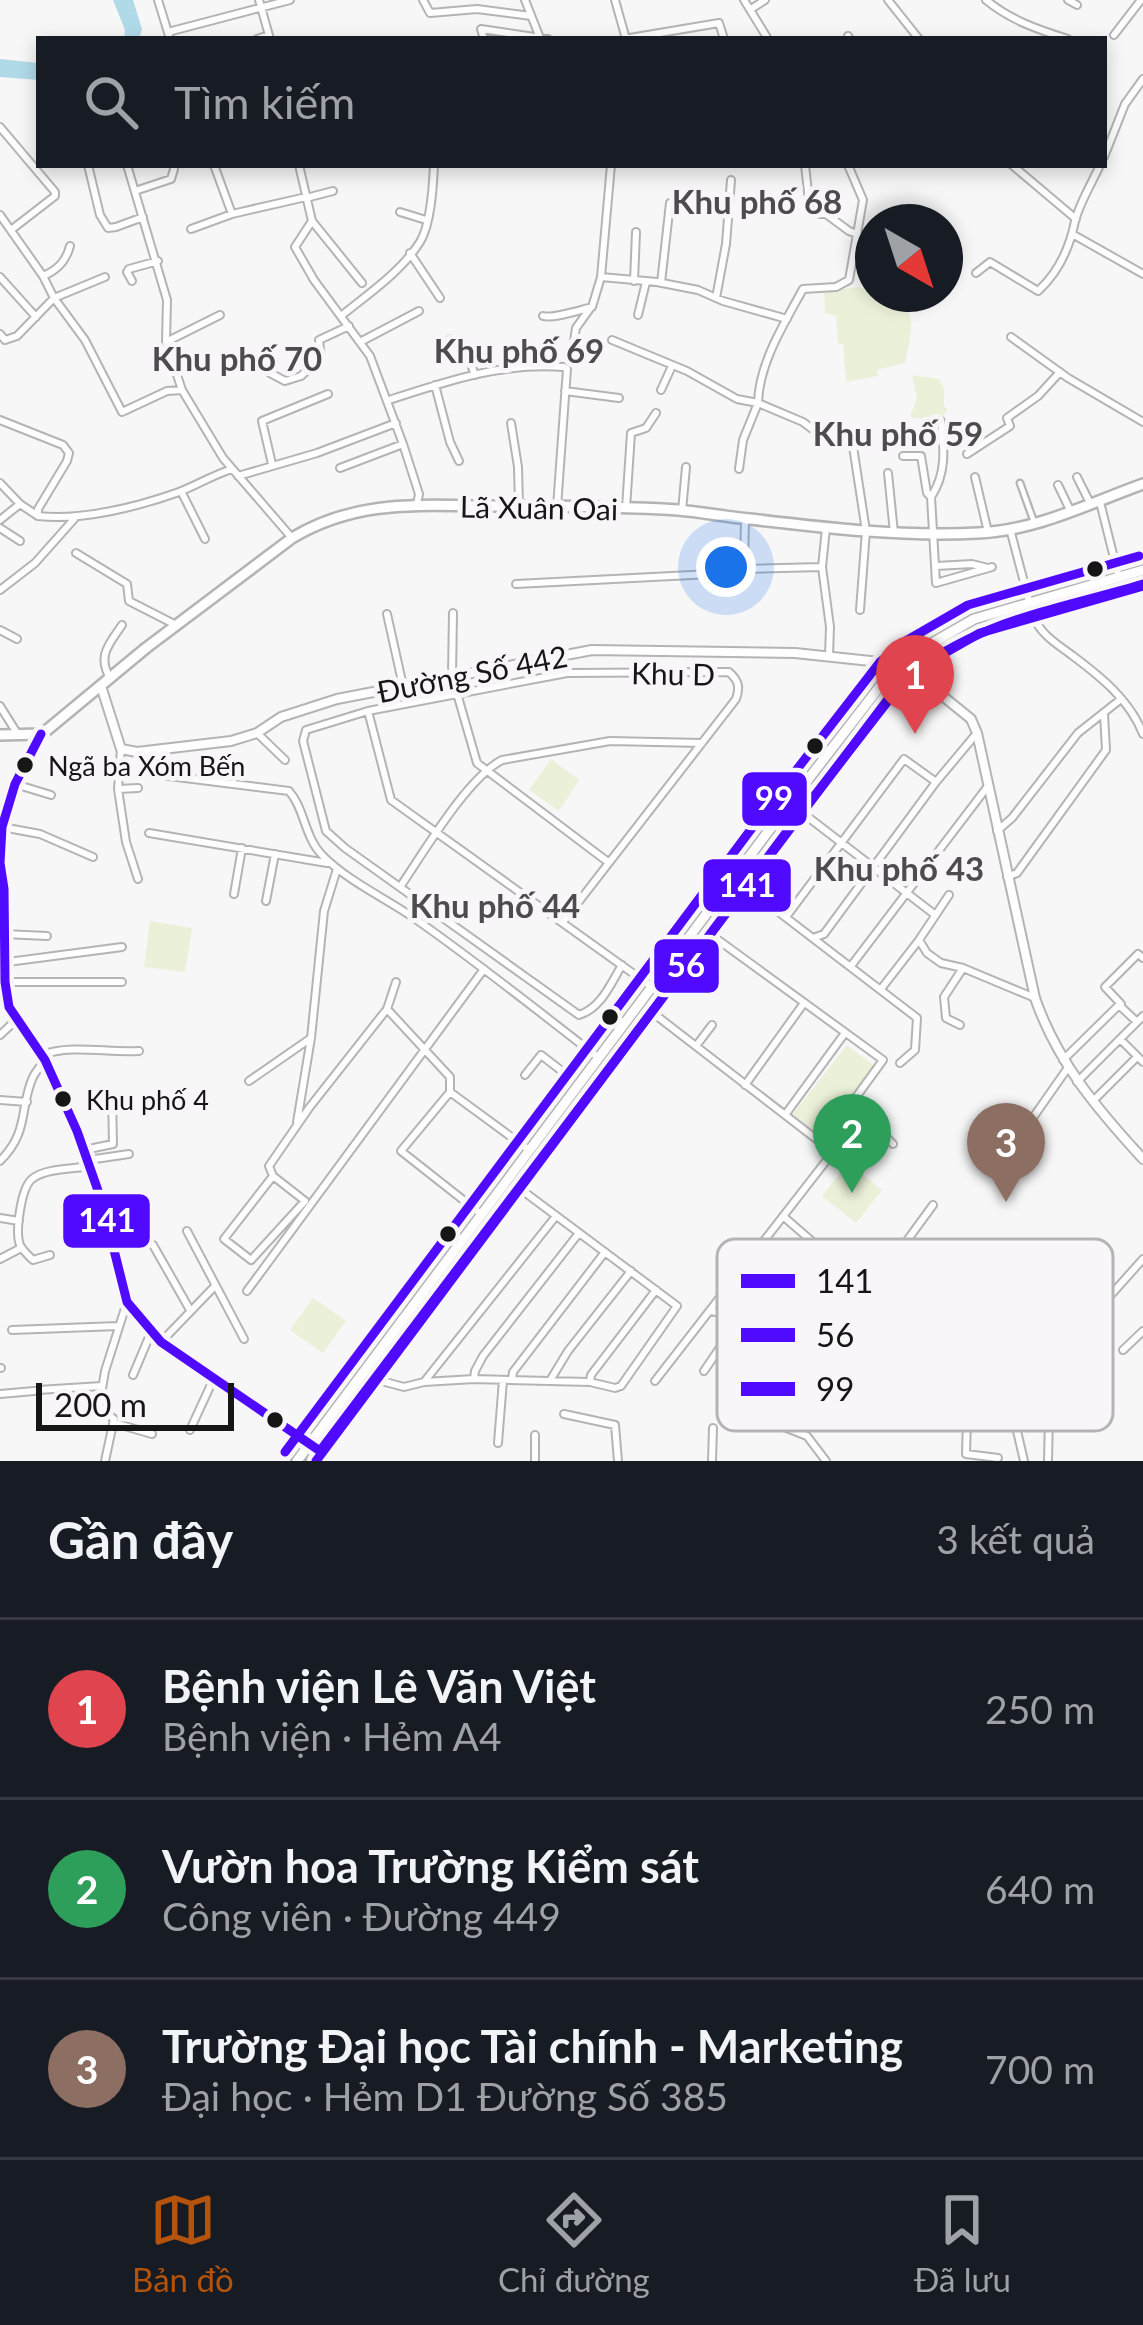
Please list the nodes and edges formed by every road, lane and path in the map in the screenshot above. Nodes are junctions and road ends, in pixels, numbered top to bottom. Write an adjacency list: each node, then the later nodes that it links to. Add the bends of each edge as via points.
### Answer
1 (158, 0): 16 (street)
2 (290, 0): 12 (street)
3 (423, 0): 15 (street, via 430,13)
4 (525, 0): 15 (street)
5 (615, 0): 23 (street)
6 (744, 0): 14 (street)
7 (765, 0): 14 (street)
8 (888, 0): 26 (street)
9 (986, 0): 27 (street)
10 (1068, 0): 13 (street)
11 (1141, 0): 18 (street)
12 (260, 3): 16 (street); 19 (street)
13 (1077, 5)
14 (751, 9): 25 (street)
15 (531, 16): 22 (street)
16 (169, 35)
17 (670, 35): 24 (street, via 719,23)
18 (1114, 35)
19 (270, 36)
20 (483, 36): 21 (street, via 481,29)
21 (525, 36)
22 (542, 36)
23 (624, 36)
24 (723, 36)
25 (766, 36)
26 (917, 36)
27 (1059, 36)
28 (1143, 79): 30 (street)
29 (0, 127): 56 (street, via 55,192)
30 (1107, 149)
31 (89, 168): 51 (street, via 107,228)
32 (128, 168): 43 (street)
33 (215, 168): 49 (street)
34 (300, 168): 45 (street)
35 (434, 168): 53 (street)
36 (611, 168): 69 (street)
37 (805, 168): 58 (street, via 810,209)
38 (849, 168): 47 (street)
39 (1016, 168): 52 (street)
40 (1099, 168): 52 (street)
41 (174, 169): 43 (street, via 172,178)
42 (731, 180): 77 (street)
43 (136, 190): 51 (street)
44 (333, 191): 45 (street)
45 (306, 198): 49 (street); 54 (street)
46 (670, 203): 74 (street)
47 (863, 204)
48 (400, 212): 53 (street)
49 (232, 214): 55 (street)
50 (0, 215): 56 (street)
51 (144, 216): 63 (street)
52 (1076, 219): 59 (street)
53 (426, 220): 62 (street)
54 (312, 221): 73 (street); 83 (street, via 295,247)
55 (191, 229)
56 (11, 230): 66 (street)
57 (636, 232): 71 (street)
58 (855, 232)
59 (1074, 235): 64 (street, via 1038,291 990,262); 65 (street)
60 (70, 246): 66 (street, via 67,259)
61 (855, 250): 85 (street, via 846,284 802,289)
62 (410, 253): 76 (street); 83 (street)
63 (158, 261): 70 (street, via 129,269); 91 (street)
64 (976, 273)
65 (1143, 274)
66 (44, 276): 75 (street)
67 (0, 277): 82 (street)
68 (105, 277): 75 (street)
69 (601, 277): 71 (street); 78 (street)
70 (132, 281)
71 (634, 281): 72 (street)
72 (646, 282): 74 (street); 81 (street)
73 (362, 283)
74 (661, 283): 77 (street)
75 (54, 298): 82 (street); 99 (street, via 122,412)
76 (440, 298)
77 (716, 298): 85 (street)
78 (592, 308): 84 (street); 90 (street)
79 (419, 310): 92 (street)
80 (220, 315): 91 (street)
81 (638, 315)
82 (36, 316): 87 (street, via 17,336)
83 (340, 316): 86 (street)
84 (543, 316)
85 (787, 319): 105 (street, via 758,384)
86 (349, 326): 92 (street); 94 (street, via 319,340 321,358 301,376 285,381)
87 (0, 334)
88 (1011, 337): 96 (street)
89 (612, 340): 95 (street)
90 (574, 341)
91 (166, 342): 99 (street)
92 (360, 342): 104 (street)
93 (439, 348): 97 (street, via 462,341)
94 (265, 363)
95 (672, 365): 100 (street); 105 (street)
96 (1060, 372): 109 (street); 113 (street, via 1007,418 1010,426)
97 (476, 376): 98 (street); 101 (street, via 530,364 564,367)
98 (435, 385): 104 (street); 115 (street)
99 (182, 390): 120 (street)
100 (661, 390)
101 (566, 391): 103 (street); 134 (street)
102 (328, 394): 116 (street, via 262,422)
103 (619, 398)
104 (389, 400): 110 (street)
105 (758, 403): 119 (street); 145 (street, via 824,437 852,440)
106 (656, 413): 135 (street, via 631,433)
107 (0, 421): 138 (street, via 69,453)
108 (940, 422): 129 (street, via 943,462)
109 (1143, 422)
110 (396, 423): 112 (street); 116 (street)
111 (512, 423): 133 (street)
112 (403, 444): 118 (street); 132 (street)
113 (967, 454)
114 (903, 456): 129 (street, via 921,455)
115 (459, 460)
116 (272, 464): 120 (street)
117 (686, 467): 136 (street)
118 (340, 468)
119 (739, 469)
120 (235, 473): 128 (street); 149 (street)
121 (888, 473): 146 (street)
122 (975, 477): 148 (street)
123 (1077, 477): 130 (street)
124 (0, 483): 131 (street)
125 (1020, 483): 141 (street)
126 (1143, 484): 130 (main road, Lã Xuân Oai)
127 (1058, 485): 137 (street)
128 (181, 491): 139 (street); 150 (street)
129 (932, 497): 147 (street)
130 (1095, 503): 137 (main road, Lã Xuân Oai); 157 (street)
131 (20, 504): 138 (street); 142 (street)
132 (417, 504): 133 (main road, Lã Xuân Oai); 149 (main road, Lã Xuân Oai, via 333,518)
133 (519, 506): 134 (main road, Lã Xuân Oai)
134 (557, 508): 135 (main road, Lã Xuân Oai)
135 (626, 508): 136 (main road, Lã Xuân Oai)
136 (682, 511): 140 (main road, Lã Xuân Oai)
137 (1071, 512): 141 (main road, Lã Xuân Oai)
138 (38, 516): 139 (street)
139 (75, 517): 160 (street)
140 (745, 519): 143 (main road, Lã Xuân Oai); 155 (street)
141 (1034, 522): 144 (main road, Lã Xuân Oai)
142 (0, 524): 151 (street)
143 (826, 528): 145 (main road, Lã Xuân Oai); 154 (street)
144 (1010, 529): 148 (main road, Lã Xuân Oai); 162 (street)
145 (866, 531): 146 (main road, Lã Xuân Oai); 163 (street)
146 (894, 532): 147 (main road, Lã Xuân Oai)
147 (933, 532): 148 (main road, Lã Xuân Oai); 153 (street)
148 (988, 532)
149 (292, 538): 167 (main road, Lã Xuân Oai)
150 (205, 539)
151 (20, 541)
152 (76, 553): 167 (street, via 127,584 129,601)
153 (936, 566): 153 (street, via 936,584 990,568 972,564)
154 (822, 567): 155 (street); 170 (street)
155 (744, 569): 158 (street)
156 (1143, 570): 157 (main road)
157 (1119, 578): 161 (main road); 162 (main road)
158 (516, 584)
159 (1143, 584): 161 (main road)
160 (0, 590)
161 (1124, 590): 162 (main road)
162 (1030, 608): 171 (main road, via 964,623); 172 (main road); 177 (street, via 1042,633)
163 (860, 610)
164 (453, 613): 173 (street)
165 (387, 614): 175 (street)
166 (122, 625): 174 (street, via 104,652)
167 (176, 625): 174 (main road, Lã Xuân Oai)
168 (0, 630): 169 (street)
169 (17, 639)
170 (829, 655): 171 (street, Đường Số 442); 173 (street, Đường Số 442, via 592,650)
171 (899, 664): 172 (main road); 198 (main road)
172 (912, 671): 183 (street, via 971,718); 200 (main road)
173 (452, 676): 175 (street, Đường Số 442); 176 (street)
174 (105, 682): 184 (main road, Lã Xuân Oai); 188 (street)
175 (403, 686): 182 (street, Đường Số 442, via 280,717)
176 (457, 695): 179 (street); 187 (street, Khu D, via 574,672 729,672 739,686 736,699); 191 (street, via 473,756)
177 (1121, 699): 180 (street); 185 (street)
178 (0, 706): 181 (street)
179 (368, 711): 203 (street, via 391,800); 215 (street, via 310,727 303,741 326,831)
180 (1104, 714): 202 (street, via 1078,733); 212 (street, via 1106,750 1018,873)
181 (17, 733): 184 (main road); 186 (main road)
182 (257, 733): 189 (street, Đường Số 442); 190 (street)
183 (977, 733): 192 (street); 193 (street)
184 (41, 734): 194 (street)
185 (1143, 734)
186 (0, 735)
187 (702, 743): 191 (street, via 595,742); 209 (street)
188 (121, 749): 189 (street, Đường Số 442); 196 (street)
189 (153, 750): 210 (street, via 161,775 289,791 317,850)
190 (284, 760)
191 (487, 770): 203 (street); 209 (street)
192 (936, 782): 205 (street, via 904,759); 211 (street)
193 (990, 783): 202 (street); 217 (street)
194 (15, 784): 197 (street); 199 (street)
195 (138, 788): 196 (street)
196 (118, 789): 213 (street)
197 (51, 795)
198 (790, 803): 200 (main road); 239 (main road)
199 (2, 812): 201 (street)
200 (802, 812): 205 (street); 214 (main road)
201 (2, 827): 208 (street); 216 (street)
202 (997, 831): 212 (street)
203 (438, 832): 215 (street); 223 (street)
204 (149, 833): 206 (street)
205 (842, 843): 211 (street); 222 (street)
206 (242, 848): 207 (street); 218 (street)
207 (275, 854): 210 (street); 220 (street)
208 (93, 857)
209 (608, 862): 223 (street)
210 (334, 866): 235 (street); 253 (street)
211 (874, 868): 217 (street); 226 (street)
212 (1007, 877): 241 (street)
213 (138, 879)
214 (746, 886): 222 (street); 224 (main road)
215 (400, 887): 232 (street, via 579,1015 598,1005)
216 (2, 889): 227 (street)
217 (907, 892): 221 (street); 233 (street)
218 (234, 894)
219 (949, 895): 221 (street)
220 (266, 901)
221 (934, 914): 228 (street)
222 (786, 917): 226 (street)
223 (563, 922): 232 (street)
224 (710, 934): 243 (street); 246 (main road)
225 (47, 936): 227 (street)
226 (813, 938): 233 (street)
227 (3, 939): 231 (street)
228 (919, 940): 234 (street, via 941,963); 240 (street)
229 (122, 947): 231 (street)
230 (1143, 958): 244 (street, via 1138,954 1105,987)
231 (2, 962): 236 (street)
232 (622, 965): 239 (street)
233 (850, 967): 240 (street)
234 (963, 968): 241 (street); 250 (street, via 944,997 946,1018)
235 (484, 969): 257 (street); 261 (street)
236 (5, 982): 237 (street); 248 (street)
237 (122, 982)
238 (396, 982): 245 (street)
239 (652, 987): 242 (main road)
240 (880, 990): 263 (street, via 916,1018 915,1050)
241 (1035, 998): 264 (street)
242 (640, 1003): 246 (main road); 255 (main road)
243 (804, 1003): 251 (street); 270 (street)
244 (1120, 1004): 247 (street); 264 (street)
245 (387, 1009): 257 (street); 277 (street)
246 (651, 1012): 256 (street); 258 (main road)
247 (1141, 1018): 254 (street)
248 (16, 1020): 252 (street); 260 (street)
249 (712, 1025): 256 (street)
250 (959, 1025)
251 (845, 1033): 276 (street); 279 (street, via 883,1060)
252 (0, 1035)
253 (311, 1038): 268 (street); 277 (street)
254 (1120, 1039): 262 (street); 269 (street)
255 (611, 1040): 258 (main road); 261 (main road)
256 (696, 1047): 270 (street)
257 (424, 1048): 271 (street, via 450,1077); 310 (street)
258 (623, 1049): 265 (main road)
259 (139, 1051): 260 (street, via 72,1048)
260 (43, 1057): 275 (street); 281 (street)
261 (598, 1058): 265 (main road); 282 (main road)
262 (1140, 1059): 274 (street)
263 (900, 1063)
264 (1065, 1065): 269 (street); 280 (street)
265 (610, 1066): 289 (main road)
266 (567, 1075): 267 (street, via 543,1052)
267 (525, 1076)
268 (249, 1081)
269 (1077, 1082): 274 (street)
270 (745, 1084): 276 (street)
271 (450, 1091): 282 (street); 291 (street, via 401,1150)
272 (112, 1096): 281 (street, via 113,1144)
273 (0, 1100): 275 (street)
274 (1093, 1101): 284 (street)
275 (27, 1102): 285 (street)
276 (785, 1115): 279 (street)
277 (296, 1126): 287 (street, via 269,1166)
278 (893, 1144): 279 (street, via 855,1113)
279 (828, 1148): 293 (street)
280 (1011, 1149)
281 (84, 1150): 286 (street)
282 (530, 1150): 288 (main road)
283 (129, 1154): 286 (street)
284 (1142, 1154)
285 (0, 1161)
286 (89, 1163): 295 (street, via 32,1179); 312 (street)
287 (273, 1176): 287 (street, via 305,1201 251,1260 224,1239)
288 (508, 1180): 289 (main road); 291 (main road)
289 (518, 1188): 292 (street); 328 (main road)
290 (933, 1205): 300 (street)
291 (482, 1214): 347 (main road)
292 (556, 1216): 297 (street); 333 (street)
293 (784, 1217): 298 (street); 299 (street)
294 (0, 1218): 295 (street)
295 (19, 1221): 302 (street)
296 (187, 1231): 308 (street)
297 (579, 1233): 303 (street); 329 (street, via 483,1356)
298 (767, 1239)
299 (809, 1239)
300 (908, 1239)
301 (153, 1245): 314 (street)
302 (21, 1249): 304 (street, via 33,1260); 305 (street)
303 (605, 1252): 307 (street); 330 (street)
304 (50, 1256)
305 (0, 1259)
306 (1143, 1259): 311 (street)
307 (631, 1271): 309 (street); 331 (street)
308 (215, 1286): 314 (street); 321 (street)
309 (656, 1290): 334 (street); 334 (street, via 677,1306 618,1389)
310 (247, 1292)
311 (1113, 1293)
312 (128, 1302): 317 (street); 319 (street)
313 (717, 1303): 315 (street)
314 (190, 1310): 322 (street)
315 (711, 1311): 316 (street); 332 (street)
316 (717, 1312)
317 (118, 1326): 318 (street); 335 (street)
318 (11, 1330)
319 (152, 1330): 322 (street); 326 (street)
320 (1143, 1331): 323 (street)
321 (244, 1339)
322 (161, 1342): 327 (street)
323 (1123, 1350)
324 (717, 1352): 325 (street)
325 (704, 1371)
326 (133, 1376)
327 (214, 1378): 340 (street); 347 (street)
328 (374, 1379): 333 (street, via 404,1387); 347 (main road)
329 (474, 1379): 330 (street); 333 (street)
330 (507, 1380): 331 (street); 346 (street)
331 (551, 1381): 334 (street)
332 (655, 1381)
333 (424, 1382)
334 (590, 1382)
335 (102, 1386): 336 (street); 338 (street, via 99,1407)
336 (0, 1394)
337 (564, 1414): 353 (street, via 615,1425)
338 (114, 1424): 344 (street); 350 (street)
339 (712, 1428): 354 (street)
340 (190, 1430)
341 (794, 1431): 355 (street)
342 (1017, 1431): 356 (street)
343 (1049, 1431): 357 (street)
344 (152, 1434)
345 (535, 1435): 352 (street)
346 (497, 1443)
347 (314, 1452): 351 (main road)
348 (966, 1456): 349 (street)
349 (998, 1458)
350 (105, 1461)
351 (297, 1461)
352 (535, 1461)
353 (618, 1461)
354 (712, 1461)
355 (826, 1461)
356 (1024, 1461)
357 (1048, 1461)

